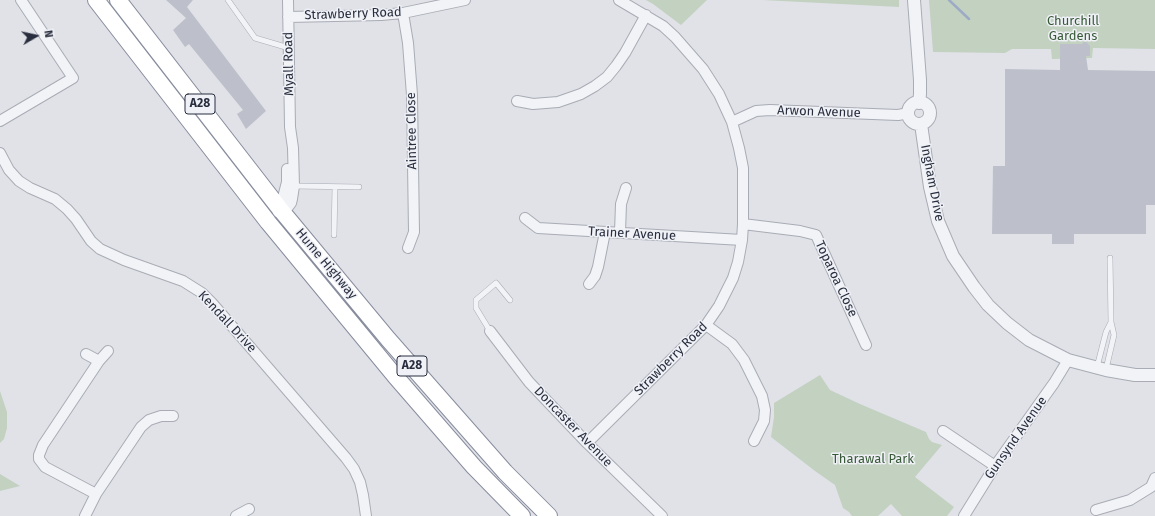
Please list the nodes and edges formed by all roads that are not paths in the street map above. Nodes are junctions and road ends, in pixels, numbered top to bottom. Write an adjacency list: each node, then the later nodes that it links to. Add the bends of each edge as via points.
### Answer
1 (21, 0): 17 (street, via 73,78)
2 (96, 0): 28 (highway, Hume Highway / A28)
3 (118, 0): 26 (highway, Hume Highway / A28)
4 (228, 0): 13 (lane, via 255,38)
5 (288, 0): 12 (street, Myall Road)
6 (465, 0): 9 (street, Strawberry Road)
7 (619, 0): 11 (street, Strawberry Road)
8 (914, 0): 15 (street, via 920,80)
9 (451, 1): 10 (street, Strawberry Road)
10 (403, 13): 12 (street, Strawberry Road); 34 (street, Aintree Close, via 412,94 414,232)
11 (646, 15): 14 (street, via 616,66 595,86 558,102 533,104); 18 (street, Strawberry Road, via 663,26 690,53 719,94)
12 (288, 17): 13 (street, Myall Road)
13 (288, 48): 20 (street, Myall Road)
14 (517, 101)
15 (919, 103): 16 (street, via 911,107); 19 (street, via 927,106 930,113)
16 (909, 113): 18 (street, Arwon Avenue, via 898,115 770,110 756,111); 19 (street, via 912,121)
17 (0, 121)
18 (732, 122): 29 (street, Strawberry Road, via 742,168)
19 (921, 124): 44 (street, Ingham Drive, via 934,206 944,236 962,270 985,301 1007,323 1030,340)
20 (290, 127): 22 (street, Myall Road); 26 (street, Myall Road, via 287,182)
21 (0, 153): 59 (street, Kendall Drive, via 9,170 19,181 55,199 67,209 100,249 183,281 212,302 346,458 360,482)
22 (294, 186): 23 (lane); 26 (street, Myall Road, via 288,207)
23 (335, 187): 24 (lane); 32 (lane)
24 (359, 187)
25 (626, 188): 31 (street)
26 (280, 209): 28 (street, Myall Road); 61 (highway, Hume Highway / A28, via 388,339 504,472)
27 (525, 218): 30 (street, Trainer Avenue, via 538,228)
28 (268, 222): 60 (highway, Hume Highway / A28, via 394,376 474,467)
29 (743, 224): 33 (street, Strawberry Road); 41 (street, Toparoa Close, via 816,235)
30 (605, 232): 31 (street, Trainer Avenue); 36 (street, via 598,267)
31 (620, 232): 33 (street, Trainer Avenue)
32 (334, 235)
33 (742, 240): 39 (street, Strawberry Road, via 733,278)
34 (408, 248)
35 (1110, 258): 38 (lane)
36 (588, 284)
37 (510, 300): 40 (lane, via 496,283 476,300 476,308)
38 (1111, 322): 46 (lane, via 1106,332); 46 (lane, via 1114,335)
39 (706, 325): 50 (street, via 732,344 744,360 762,396 764,421); 51 (street, Strawberry Road)
40 (490, 331): 51 (street, Doncaster Avenue, via 529,382)
41 (866, 345)
42 (108, 350): 45 (street)
43 (86, 354): 45 (street)
44 (1068, 360): 46 (street, Ingham Drive); 52 (street, Gunsynd Avenue)
45 (99, 361): 54 (street, via 43,445 39,459 45,467)
46 (1101, 369): 47 (street, Ingham Drive)
47 (1155, 375)
48 (173, 416): 54 (street, via 149,420 141,427)
49 (943, 431): 52 (street)
50 (754, 441)
51 (587, 443): 62 (street, Doncaster Avenue)
52 (995, 466): 63 (street, Gunsynd Avenue)
53 (1155, 478): 56 (street, via 1151,487 1130,500)
54 (96, 494): 57 (street)
55 (249, 509): 58 (street)
56 (1096, 510)
57 (85, 516)
58 (236, 516)
59 (366, 516)
60 (522, 516)
61 (549, 516)
62 (662, 516)
63 (964, 516)

